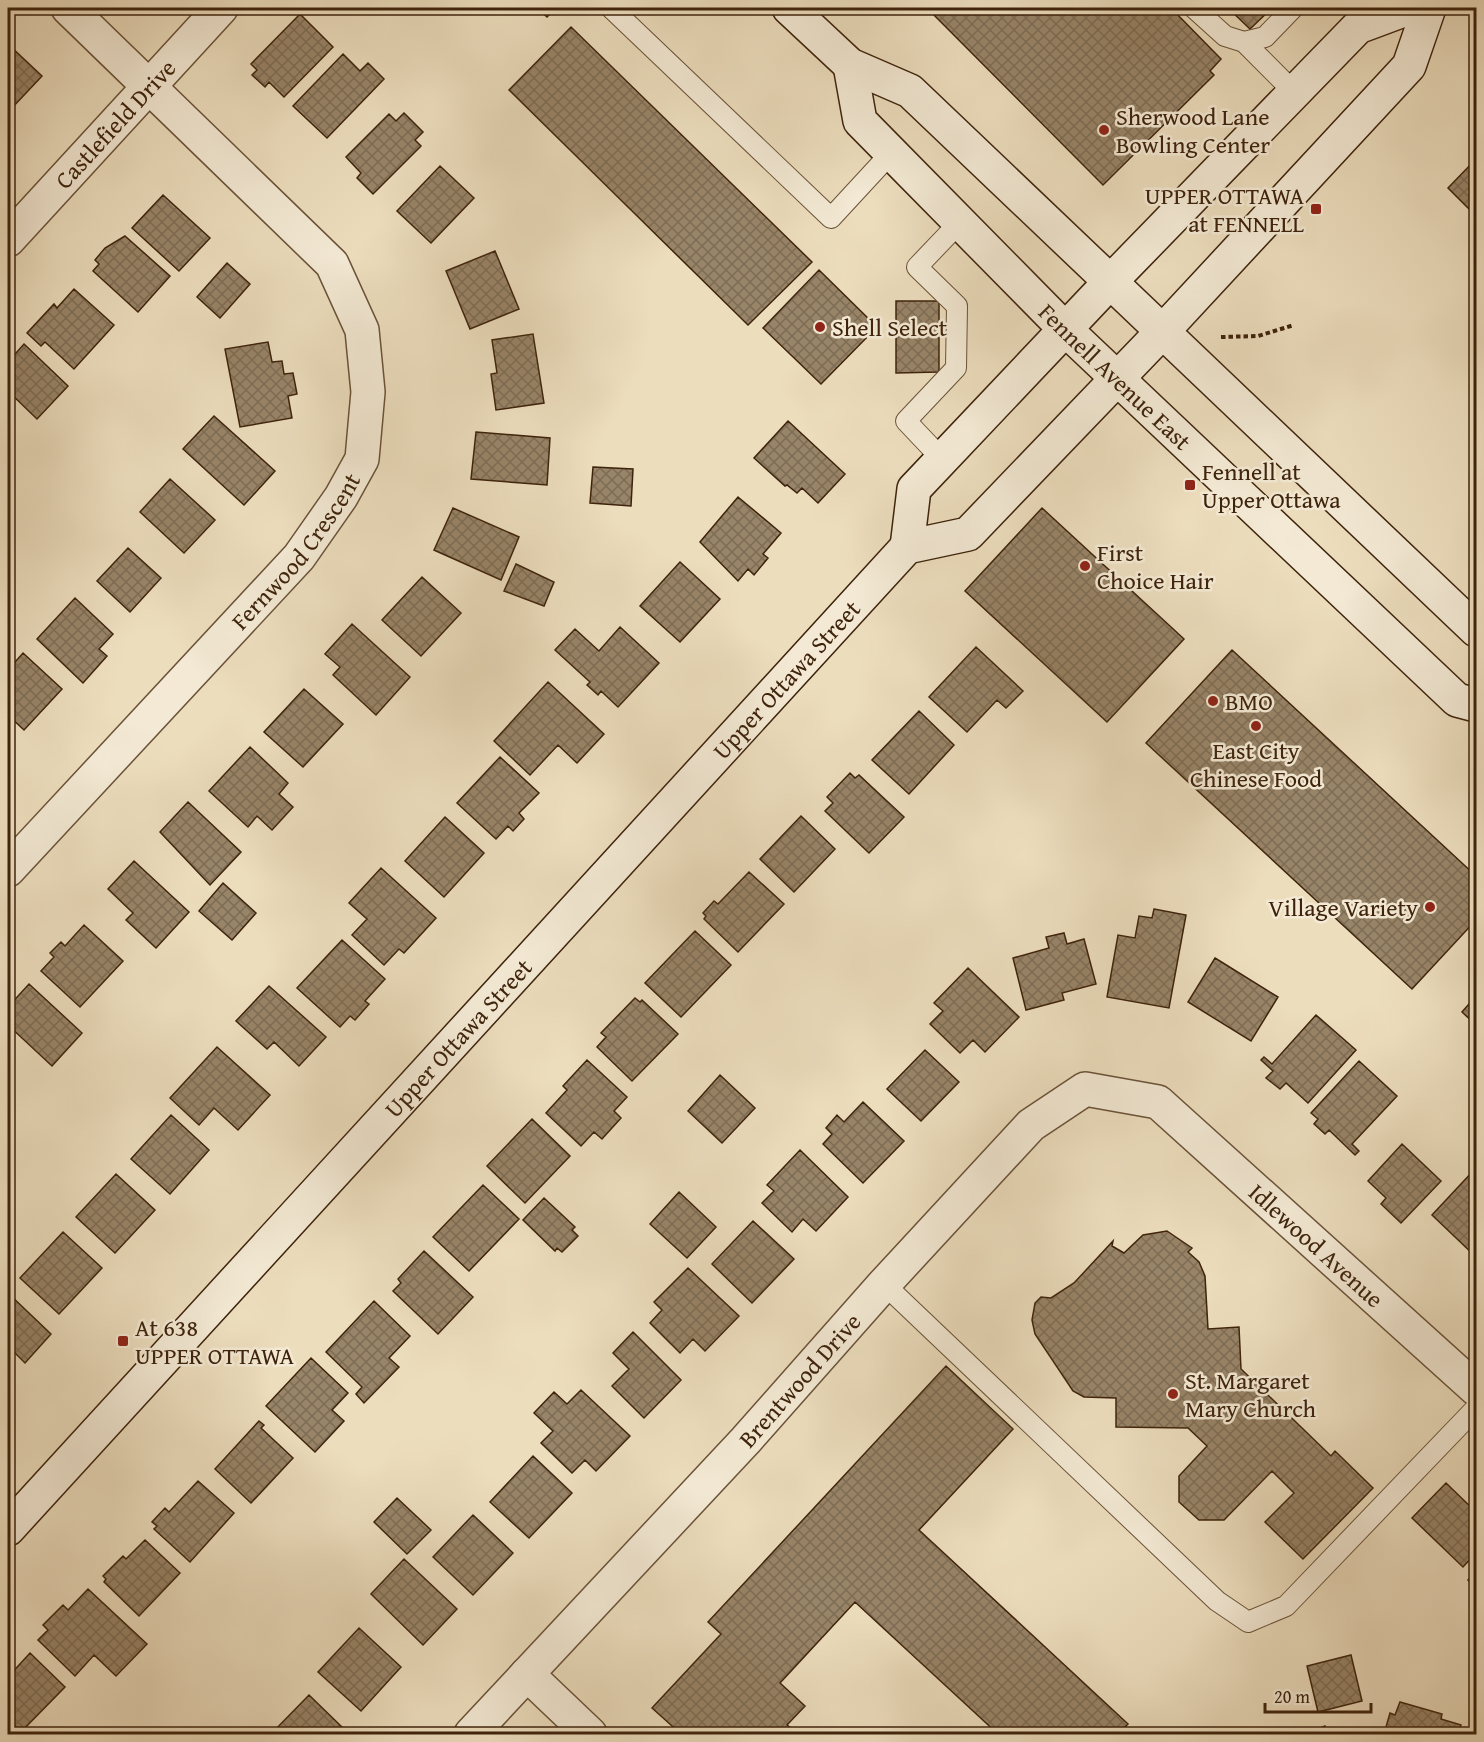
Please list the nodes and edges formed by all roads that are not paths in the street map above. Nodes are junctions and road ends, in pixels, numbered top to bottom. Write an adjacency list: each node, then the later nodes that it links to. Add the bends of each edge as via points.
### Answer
1 (68, 8): 11 (main road, Fernwood Crescent)
2 (221, 8): 11 (main road, Castlefield Drive)
3 (611, 8): 13 (lane, via 831,218)
4 (789, 8): 10 (main road)
5 (1194, 8): 9 (lane, via 1225,36)
6 (1293, 8): 9 (lane, via 1265,37)
7 (1409, 8): 12 (main road, via 1358,27)
8 (1429, 8): 18 (main road, via 1409,66)
9 (1244, 42): 12 (lane)
10 (850, 65): 13 (main road, Fennell Avenue East, via 860,121); 16 (main road, via 910,91)
11 (150, 87): 15 (main road, Castlefield Drive); 24 (main road, Fernwood Crescent, via 332,264 362,330 368,392 362,459 299,557)
12 (1294, 92): 16 (main road)
13 (891, 153): 14 (main road, Fennell Avenue East)
14 (960, 222): 17 (main road, Fennell Avenue East); 20 (lane, via 917,267 957,306 956,368 906,421)
15 (8, 240)
16 (1110, 282): 17 (main road); 18 (main road)
17 (1065, 329): 19 (main road, Fennell Avenue East); 20 (main road)
18 (1162, 332): 19 (main road); 22 (main road)
19 (1116, 378): 21 (main road, via 968,534); 23 (main road, Fennell Avenue East, via 1457,700)
20 (942, 459): 21 (main road, via 914,489)
21 (907, 547): 29 (main road, Upper Ottawa Street)
22 (1476, 630)
23 (1476, 705)
24 (8, 870)
25 (1158, 1102): 26 (main road, Brentwood Drive, via 1084,1089 1031,1125); 27 (main road, Idlewood Avenue)
26 (884, 1284): 28 (lane, via 1217,1601 1248,1622 1286,1606); 30 (main road, Brentwood Drive, via 746,1440)
27 (1472, 1374)
28 (1476, 1408)
29 (8, 1528)
30 (526, 1674): 31 (main road, Brentwood Drive); 32 (main road)
31 (471, 1734)
32 (590, 1734)

